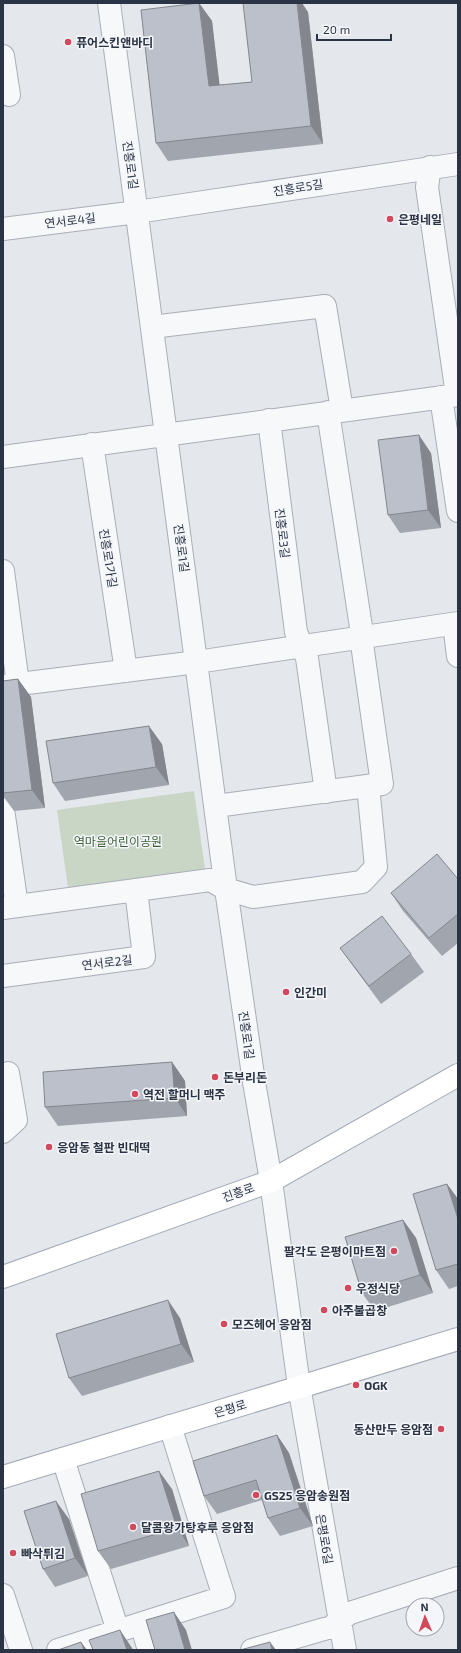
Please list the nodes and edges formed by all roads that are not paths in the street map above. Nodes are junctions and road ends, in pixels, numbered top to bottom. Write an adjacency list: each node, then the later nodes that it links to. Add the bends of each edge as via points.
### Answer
1 (108, 3): 6 (street, 진흥로1길)
2 (3, 56): 3 (street)
3 (9, 95)
4 (458, 164): 5 (street, 진흥로5길)
5 (430, 167): 6 (street, 진흥로5길); 9 (street, via 427,187)
6 (137, 212): 7 (street, 연서로4길); 8 (street, 진흥로1길)
7 (3, 229)
8 (152, 327): 10 (street, via 325,306); 12 (street, 진흥로1길)
9 (452, 395): 10 (street); 15 (street)
10 (335, 411): 11 (street); 19 (street)
11 (269, 420): 12 (street); 20 (street, 진흥로3길, via 296,632)
12 (166, 434): 13 (street); 22 (street, 진흥로1길)
13 (92, 444): 14 (street); 23 (street, 진흥로1가길)
14 (3, 457)
15 (458, 511)
16 (3, 571): 17 (street)
17 (6, 619): 24 (street)
18 (456, 624): 19 (street); 21 (street)
19 (361, 637): 20 (street); 25 (street, via 382,784)
20 (302, 645): 22 (street); 26 (street, 진흥로3길, via 307,658)
21 (458, 656)
22 (197, 662): 23 (street); 27 (street, 진흥로1길)
23 (126, 671): 24 (street)
24 (10, 685)
25 (368, 786): 26 (street); 29 (street, via 376,867 362,882 253,897)
26 (326, 792): 27 (street)
27 (216, 806): 29 (street, 진흥로1길)
28 (3, 809): 31 (street)
29 (226, 889): 30 (street, via 210,880); 36 (street, 진흥로1길)
30 (136, 890): 31 (street); 32 (street, 연서로2길, via 144,957)
31 (10, 907)
32 (3, 976)
33 (8, 1073): 35 (street, via 16,1120)
34 (458, 1075): 36 (main road, 진흥로)
35 (3, 1132)
36 (270, 1181): 37 (main road, 진흥로); 39 (street, 진흥로1길)
37 (3, 1277)
38 (458, 1339): 39 (main road, 은평로)
39 (299, 1386): 40 (main road, 은평로); 45 (street, 은평로6길)
40 (170, 1426): 41 (main road, 은평로); 46 (street, via 224,1597)
41 (63, 1459): 42 (main road, 은평로); 47 (street)
42 (3, 1477)
43 (458, 1578): 45 (street, via 350,1612)
44 (3, 1594): 48 (street)
45 (335, 1623): 51 (street); 52 (street, 은평로6길)
46 (141, 1624): 47 (street); 50 (street)
47 (118, 1631): 49 (street)
48 (21, 1650)
49 (58, 1650)
50 (149, 1650)
51 (252, 1650)
52 (345, 1650)

